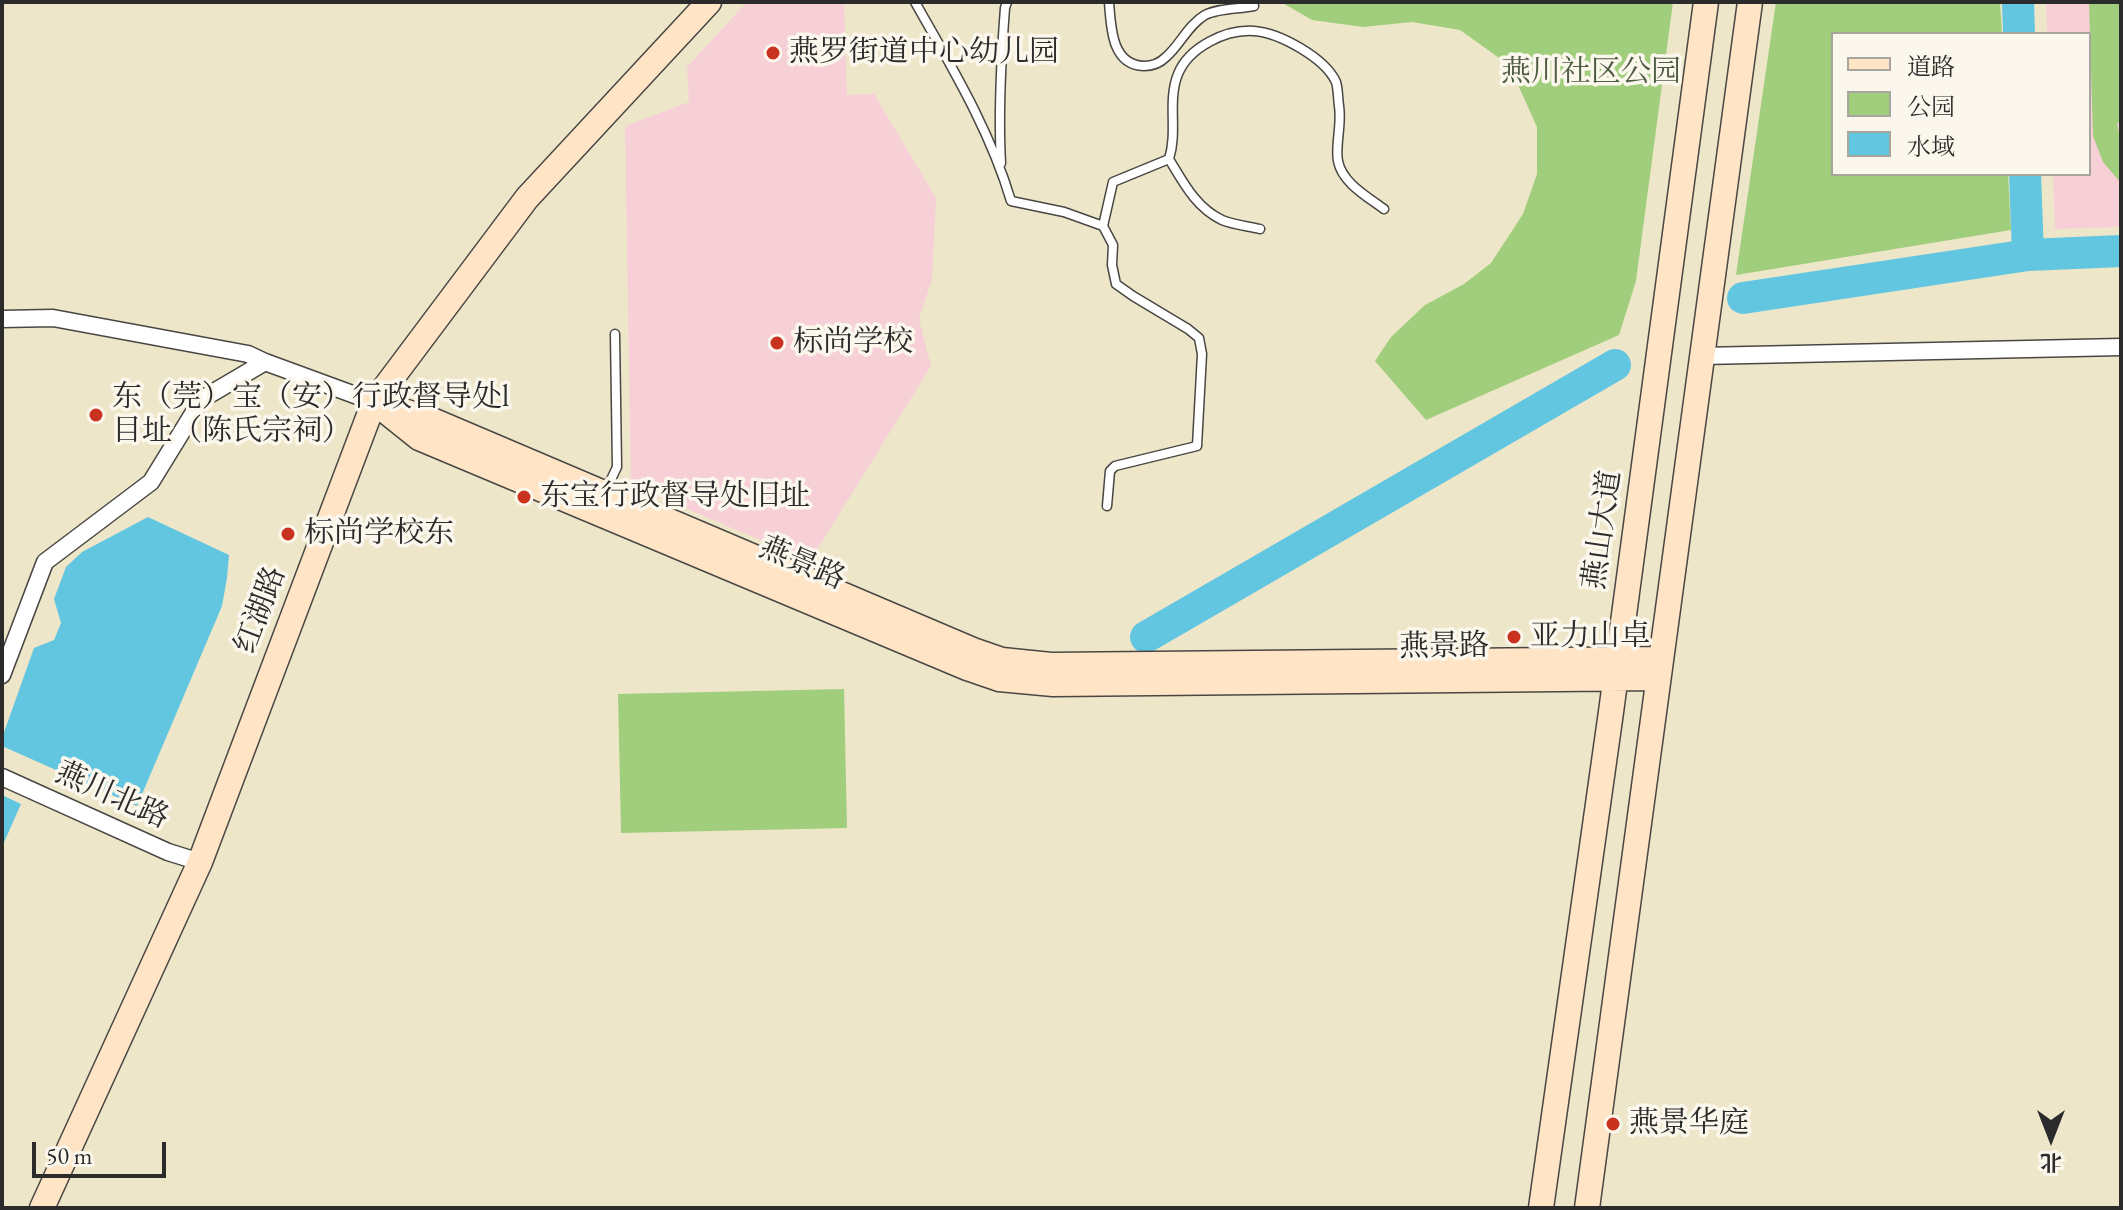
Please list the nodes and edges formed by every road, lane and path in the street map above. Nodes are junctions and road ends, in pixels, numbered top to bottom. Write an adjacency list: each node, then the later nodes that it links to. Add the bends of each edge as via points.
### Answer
1 (915, 2): 9 (lane)
2 (1007, 2): 9 (lane, via 998,116)
3 (1109, 2): 7 (lane, via 1112,36 1120,55 1135,66 1153,66 1166,57 1207,14)
4 (1706, 2): 21 (main road, 燕山大道)
5 (1750, 2): 16 (main road)
6 (701, 6): 18 (main road, 红湖路, via 527,198)
7 (1254, 6)
8 (1169, 159): 10 (lane, via 1172,91 1180,70 1197,51 1226,34 1255,31 1289,42 1318,60 1336,82 1341,119 1338,161 1345,176); 11 (lane, via 1113,182); 12 (lane, via 1200,205 1222,220)
9 (1001, 168): 11 (lane, via 1011,201)
10 (1384, 209)
11 (1103, 226): 20 (lane, via 1113,245 1116,284 1188,329 1199,338 1202,354 1197,446 1115,466)
12 (1260, 229)
13 (2, 319): 17 (street, via 53,318 248,354)
14 (615, 334): 19 (lane, via 617,467)
15 (2121, 347): 16 (street)
16 (1702, 356): 22 (main road)
17 (265, 362): 18 (street); 23 (street, via 202,399 151,482 45,562)
18 (374, 402): 19 (main road, 燕景路, via 432,420); 21 (main road, 燕景路, via 419,438 999,679 1053,684); 25 (main road, 红湖路)
19 (604, 495): 21 (main road, 燕景路, via 973,650 1018,663)
20 (1107, 506)
21 (1617, 668): 22 (main road, 燕景路); 27 (main road, 燕山大道)
22 (1660, 668): 28 (main road)
23 (2, 675)
24 (2, 777): 25 (street, 燕川北路)
25 (200, 862): 26 (main road, 红湖路)
26 (49, 1206)
27 (1541, 1208)
28 (1587, 1208)

